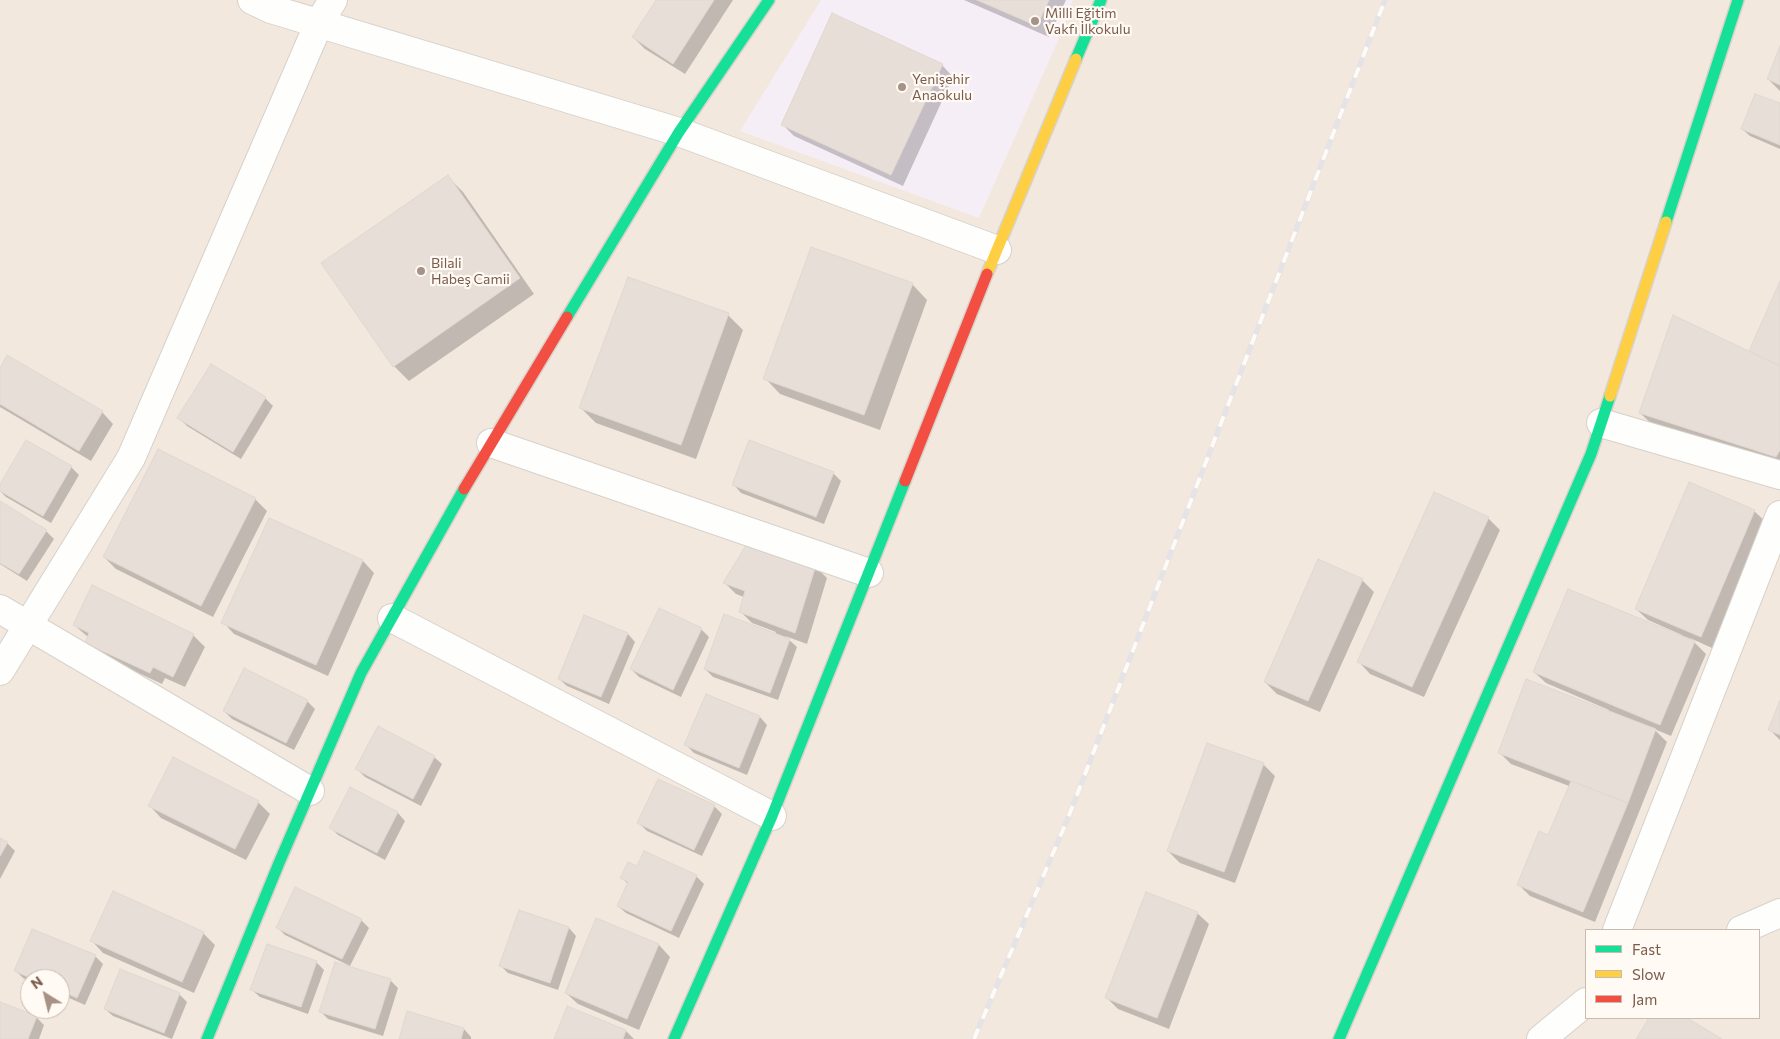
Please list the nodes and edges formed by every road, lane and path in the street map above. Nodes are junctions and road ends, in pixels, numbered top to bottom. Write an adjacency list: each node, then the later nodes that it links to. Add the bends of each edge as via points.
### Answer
1 (252, 0): 7 (street)
2 (303, 0): 7 (street)
3 (333, 0): 7 (street)
4 (769, 0): 8 (street)
5 (1101, 0): 9 (street)
6 (1738, 0): 10 (street)
7 (319, 23): 8 (street); 17 (street, via 131,458)
8 (679, 132): 9 (street); 11 (street)
9 (997, 250): 14 (street)
10 (1601, 423): 12 (street); 27 (street, via 1588,463)
11 (491, 443): 14 (street); 16 (street)
12 (1780, 475)
13 (1780, 515): 22 (street)
14 (869, 573): 20 (street)
15 (0, 609): 17 (street)
16 (392, 618): 19 (street, via 361,673); 20 (street)
17 (29, 626): 18 (street); 19 (street)
18 (0, 671)
19 (310, 792): 25 (street)
20 (772, 816): 26 (street)
21 (1780, 913): 23 (street)
22 (1617, 929)
23 (1743, 929)
24 (1585, 1003): 28 (street)
25 (207, 1039)
26 (674, 1039)
27 (1339, 1039)
28 (1541, 1039)

